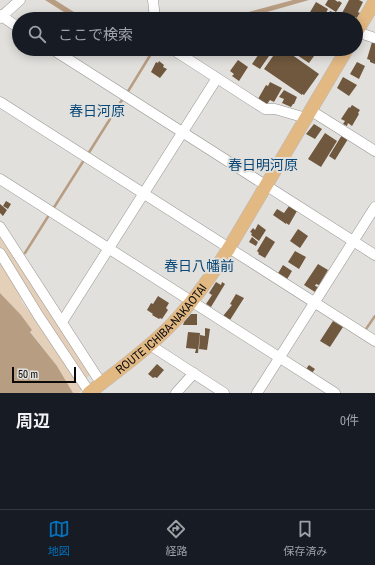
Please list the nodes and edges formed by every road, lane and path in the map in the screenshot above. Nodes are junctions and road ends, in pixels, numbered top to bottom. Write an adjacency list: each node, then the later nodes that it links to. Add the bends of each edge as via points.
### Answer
1 (20, 0): 5 (street)
2 (153, 0): 4 (street)
3 (375, 1): 6 (main road)
4 (154, 12)
5 (1, 17): 7 (street)
6 (363, 21)
7 (12, 24)
8 (363, 34): 9 (street)
9 (375, 38)
10 (63, 56): 16 (street)
11 (183, 56): 13 (street)
12 (343, 56): 15 (main road, ROUTE ICHIBA-NAKAOTAI)
13 (217, 78): 15 (street, via 265,109); 16 (street)
14 (0, 102): 20 (street)
15 (308, 114): 17 (street); 19 (main road, ROUTE ICHIBA-NAKAOTAI)
16 (183, 132): 19 (street); 20 (street)
17 (375, 151)
18 (0, 179): 25 (street)
19 (266, 186): 23 (street); 24 (main road, ROUTE ICHIBA-NAKAOTAI)
20 (144, 194): 24 (street); 25 (street)
21 (375, 207): 23 (street)
22 (0, 226): 30 (street)
23 (353, 241): 27 (street); 29 (street)
24 (229, 248): 28 (main road, ROUTE ICHIBA-NAKAOTAI); 29 (street)
25 (109, 249): 28 (street); 30 (street)
26 (0, 253): 36 (street)
27 (375, 255)
28 (192, 301): 32 (main road, ROUTE ICHIBA-NAKAOTAI); 33 (street)
29 (315, 302): 31 (street); 33 (street)
30 (62, 322): 35 (street)
31 (375, 341)
32 (150, 345): 34 (street); 35 (main road, ROUTE ICHIBA-NAKAOTAI)
33 (279, 357): 39 (street); 40 (street)
34 (194, 373): 37 (street); 38 (street)
35 (101, 383): 36 (main road, ROUTE ICHIBA-NAKAOTAI)
36 (89, 393)
37 (176, 393)
38 (224, 393)
39 (257, 393)
40 (335, 393)

